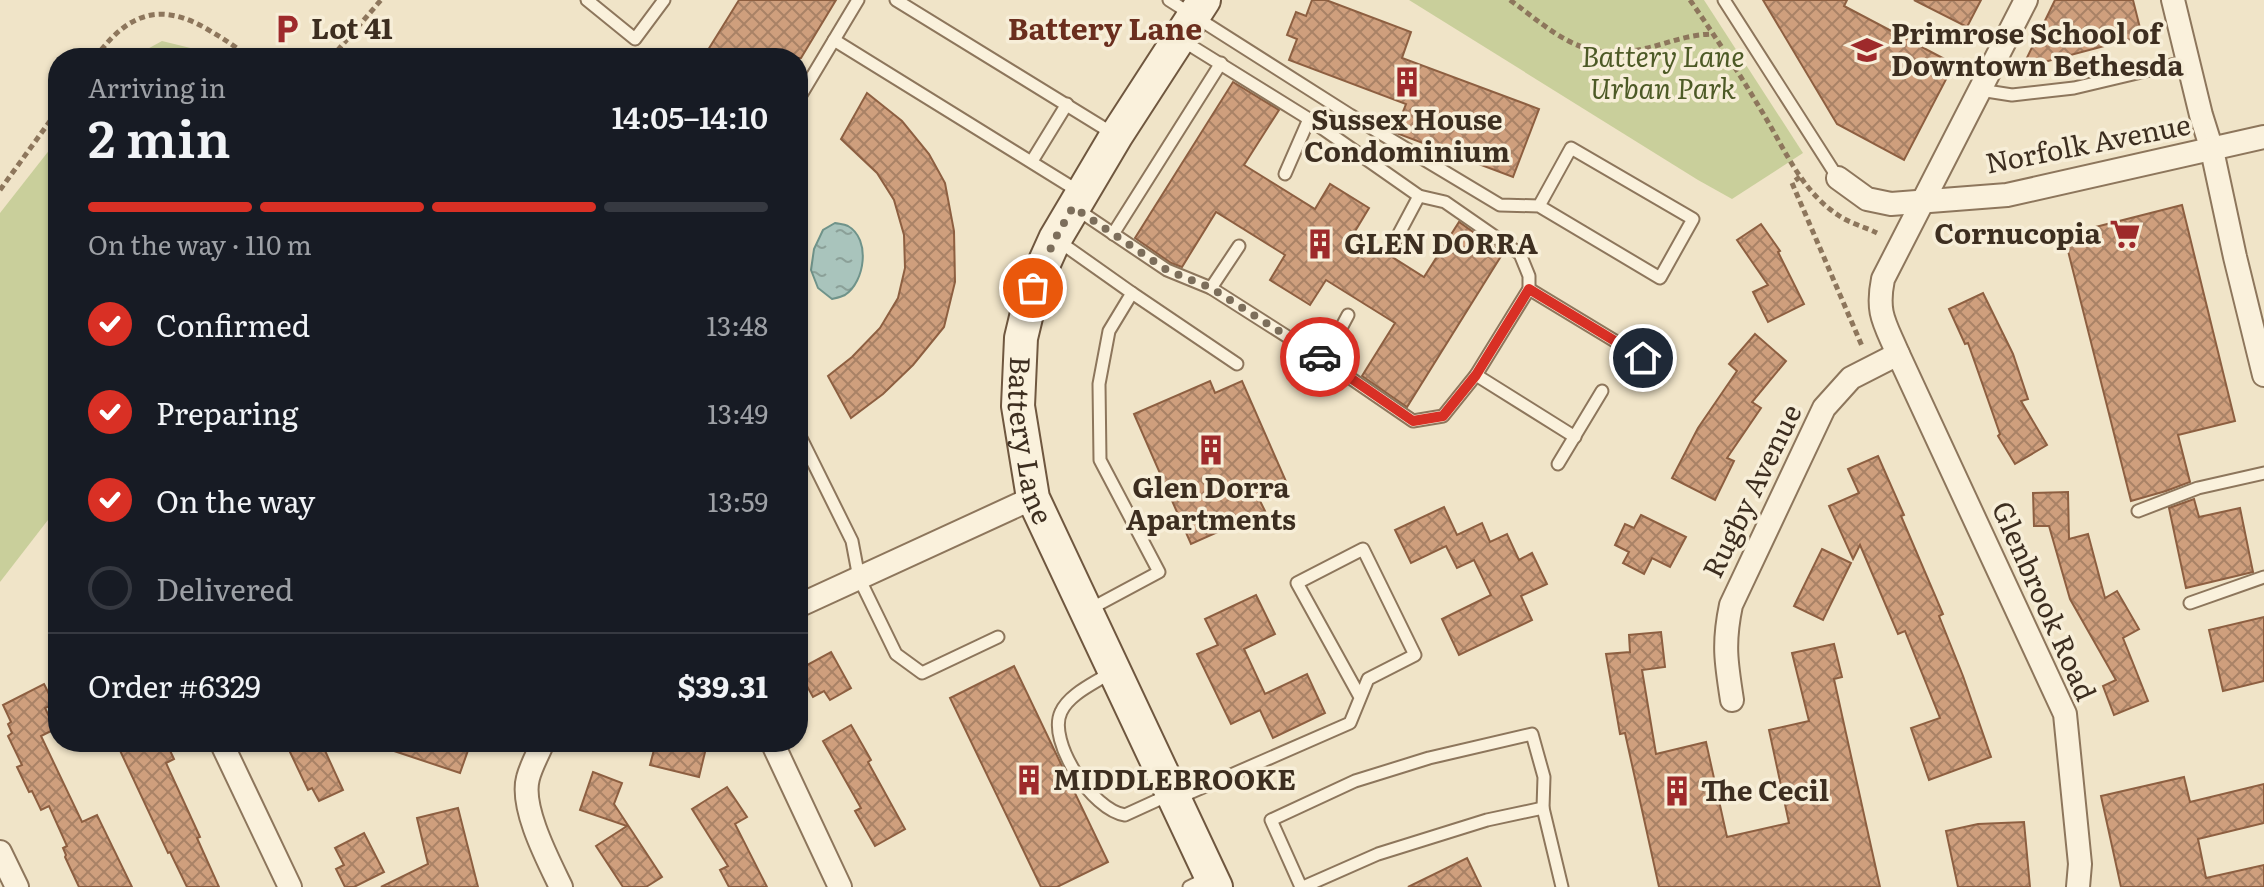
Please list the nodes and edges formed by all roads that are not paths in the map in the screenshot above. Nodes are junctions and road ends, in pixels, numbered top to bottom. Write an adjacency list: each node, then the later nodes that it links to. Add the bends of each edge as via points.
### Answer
1 (587, 0): 2 (lane, via 635,39)
2 (664, 0)
3 (858, 0): 9 (lane)
4 (896, 0): 14 (lane)
5 (1724, 0): 21 (lane)
6 (2026, 0): 13 (street)
7 (2173, 0): 10 (street)
8 (1187, 13): 11 (lane); 16 (street, Battery Lane); 25 (lane, via 1500,205)
9 (834, 40): 12 (lane); 19 (lane)
10 (2188, 61): 13 (lane, via 2074,88 2012,95); 18 (street)
11 (1221, 63): 15 (lane); 26 (lane)
12 (808, 83)
13 (1980, 90): 24 (street)
14 (1067, 104): 16 (lane); 19 (lane)
15 (1309, 119): 20 (lane); 22 (lane)
16 (1116, 136): 23 (street, Battery Lane)
17 (2264, 137): 18 (street, Norfolk Avenue)
18 (2212, 150): 24 (street, Norfolk Avenue, via 2007,195); 39 (street)
19 (1032, 161): 23 (lane)
20 (1285, 174)
21 (1838, 178): 24 (street, via 1867,199)
22 (1419, 196): 28 (lane); 31 (lane, via 1445,202 1520,254)
23 (1078, 200): 26 (lane); 27 (street, Battery Lane)
24 (1923, 202): 34 (street, via 1883,279 1879,299)
25 (1539, 206): 25 (lane, via 1660,278 1693,219 1571,148)
26 (1113, 234): 30 (lane, via 1167,270)
27 (1055, 239): 32 (lane); 45 (street, Battery Lane, via 1033,288 1021,338 1018,406)
28 (1394, 243)
29 (1239, 246): 30 (lane)
30 (1211, 288): 36 (lane)
31 (1529, 289): 35 (lane); 38 (lane)
32 (1132, 293): 37 (lane); 51 (lane, via 1109,331 1099,384 1100,460 1159,572)
33 (1348, 315): 36 (lane)
34 (1898, 354): 55 (street, Rugby Avenue, via 1851,378 1824,408 1731,605 1725,634); 69 (street, Glenbrook Road, via 2065,714)
35 (1643, 358)
36 (1324, 360): 38 (lane, via 1413,421 1443,416)
37 (1237, 364)
38 (1476, 375): 41 (lane)
39 (2264, 375)
40 (1602, 391): 41 (lane)
41 (1575, 437): 43 (lane)
42 (808, 452): 48 (lane, via 852,541)
43 (1558, 464)
44 (2264, 473): 46 (lane, via 2198,488)
45 (1033, 498): 48 (street); 51 (street, Battery Lane)
46 (2138, 511)
47 (2264, 577): 50 (lane)
48 (859, 578): 49 (street); 52 (lane, via 896,654 922,673)
49 (808, 601)
50 (2190, 603)
51 (1086, 611): 53 (street, Battery Lane)
52 (998, 637)
53 (1114, 671): 59 (street, Battery Lane); 59 (lane, via 1076,695 1060,714 1066,754 1094,799 1117,814)
54 (1360, 697): 54 (lane, via 1368,679 1415,655 1363,549 1297,583); 59 (lane, via 1350,723)
55 (1732, 700)
56 (226, 752): 64 (street)
57 (539, 752): 65 (street, via 527,780 527,804)
58 (777, 752): 66 (street)
59 (1174, 796): 62 (street, Battery Lane)
60 (1543, 808): 67 (lane, via 1378,854); 67 (lane, via 1544,777 1532,734 1355,781 1271,820); 68 (lane)
61 (0, 852): 63 (street)
62 (1205, 883)
63 (17, 887)
64 (290, 887)
65 (561, 887)
66 (840, 887)
67 (1302, 887)
68 (1562, 887)
69 (2078, 887)

